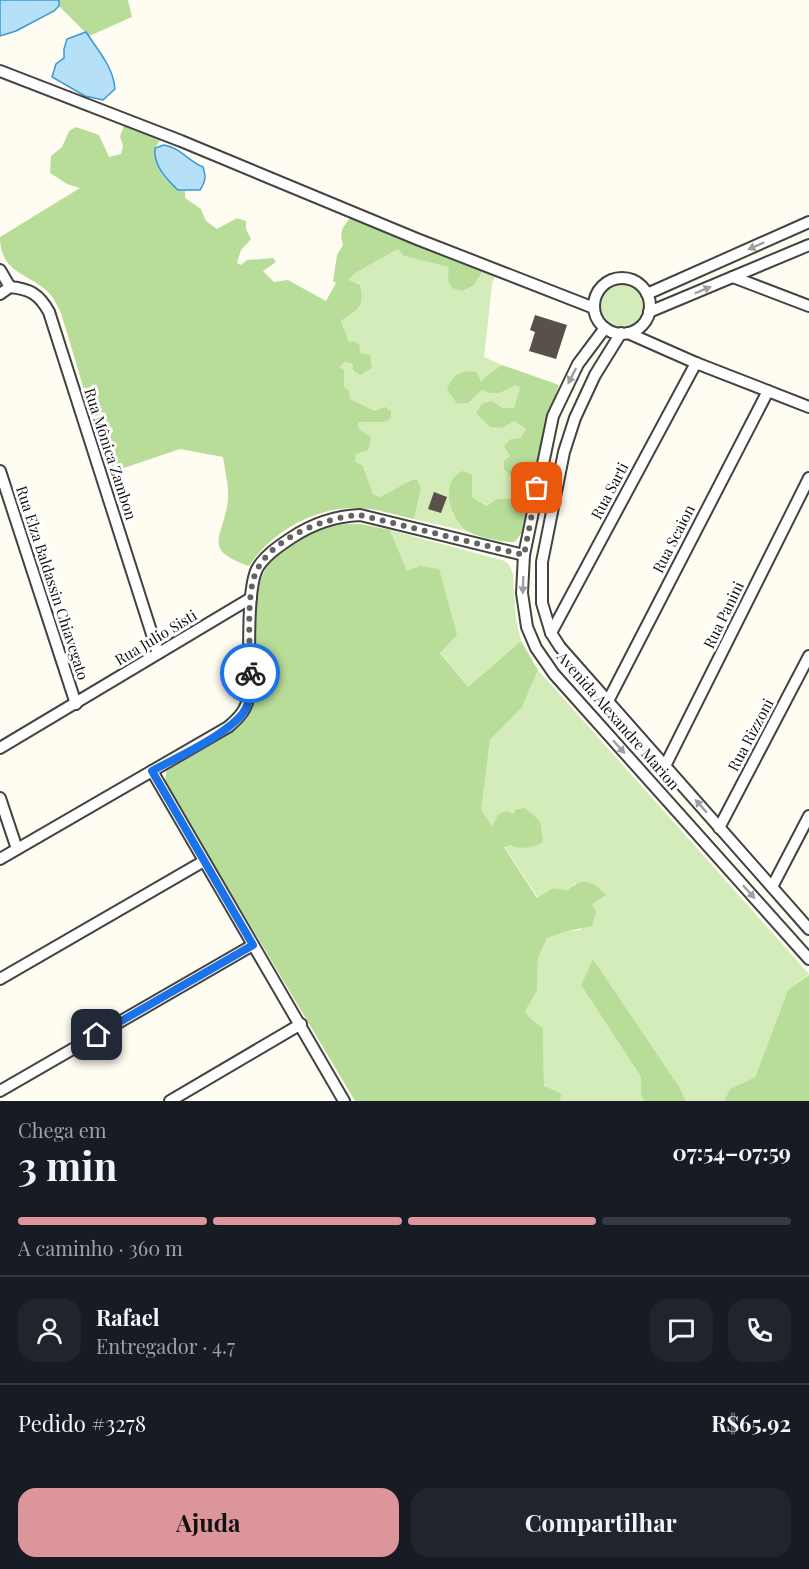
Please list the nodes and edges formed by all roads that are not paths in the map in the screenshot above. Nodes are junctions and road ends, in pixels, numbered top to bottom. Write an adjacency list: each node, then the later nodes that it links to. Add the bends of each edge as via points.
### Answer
1 (0, 71): 10 (street)
2 (809, 222): 8 (street, one-way to 8)
3 (809, 245): 5 (street)
4 (0, 270): 6 (street)
5 (733, 277): 9 (street); 11 (street, one-way to 5)
6 (10, 287): 7 (street); 24 (street, Rua Mônica Zambon, via 37,294 49,312)
7 (0, 294)
8 (647, 294): 10 (street, via 633,280 615,279 599,290); 11 (street)
9 (809, 306)
10 (594, 308): 13 (street)
11 (649, 312): 12 (street)
12 (640, 327): 14 (street); 15 (street)
13 (605, 328): 14 (street); 21 (street, Avenida Alexandre Marion, one-way to 21, via 578,364 554,416)
14 (625, 333): 15 (street); 23 (street, Avenida Alexandre Marion, via 595,375 564,452 542,562 542,603)
15 (650, 344): 16 (street)
16 (696, 363): 17 (street); 23 (street, Rua Sarti)
17 (768, 391): 18 (street); 26 (street, Rua Scaion)
18 (809, 407)
19 (0, 471): 27 (street, Rua Elza Baldassin Chiavegato)
20 (809, 478): 29 (street, Rua Panini)
21 (524, 555): 22 (street, via 372,517 344,516 312,525 273,551 257,569); 40 (street, Avenida Alexandre Marion, one-way to 40, via 522,593 527,627 554,674)
22 (251, 598): 24 (street, Rua Julio Sisti); 30 (street, via 248,705 228,728)
23 (551, 633): 26 (street, Avenida Alexandre Marion)
24 (158, 653): 27 (street, Rua Julio Sisti)
25 (809, 656): 33 (street, Rua Rizzoni)
26 (608, 701): 29 (street, Avenida Alexandre Marion)
27 (76, 704): 28 (street, Rua Julio Sisti)
28 (0, 748)
29 (665, 766): 33 (street, Avenida Alexandre Marion, one-way to 29)
30 (152, 771): 34 (street); 36 (street)
31 (0, 798): 34 (street)
32 (809, 816): 37 (street)
33 (719, 828): 37 (street, Avenida Alexandre Marion)
34 (16, 849): 35 (street)
35 (0, 859)
36 (204, 861): 39 (street); 41 (street)
37 (772, 887): 38 (street, Avenida Alexandre Marion)
38 (809, 929)
39 (253, 945): 42 (street); 43 (street)
40 (809, 959)
41 (0, 979)
42 (301, 1024): 44 (street); 45 (street)
43 (0, 1091)
44 (175, 1100)
45 (344, 1101)

